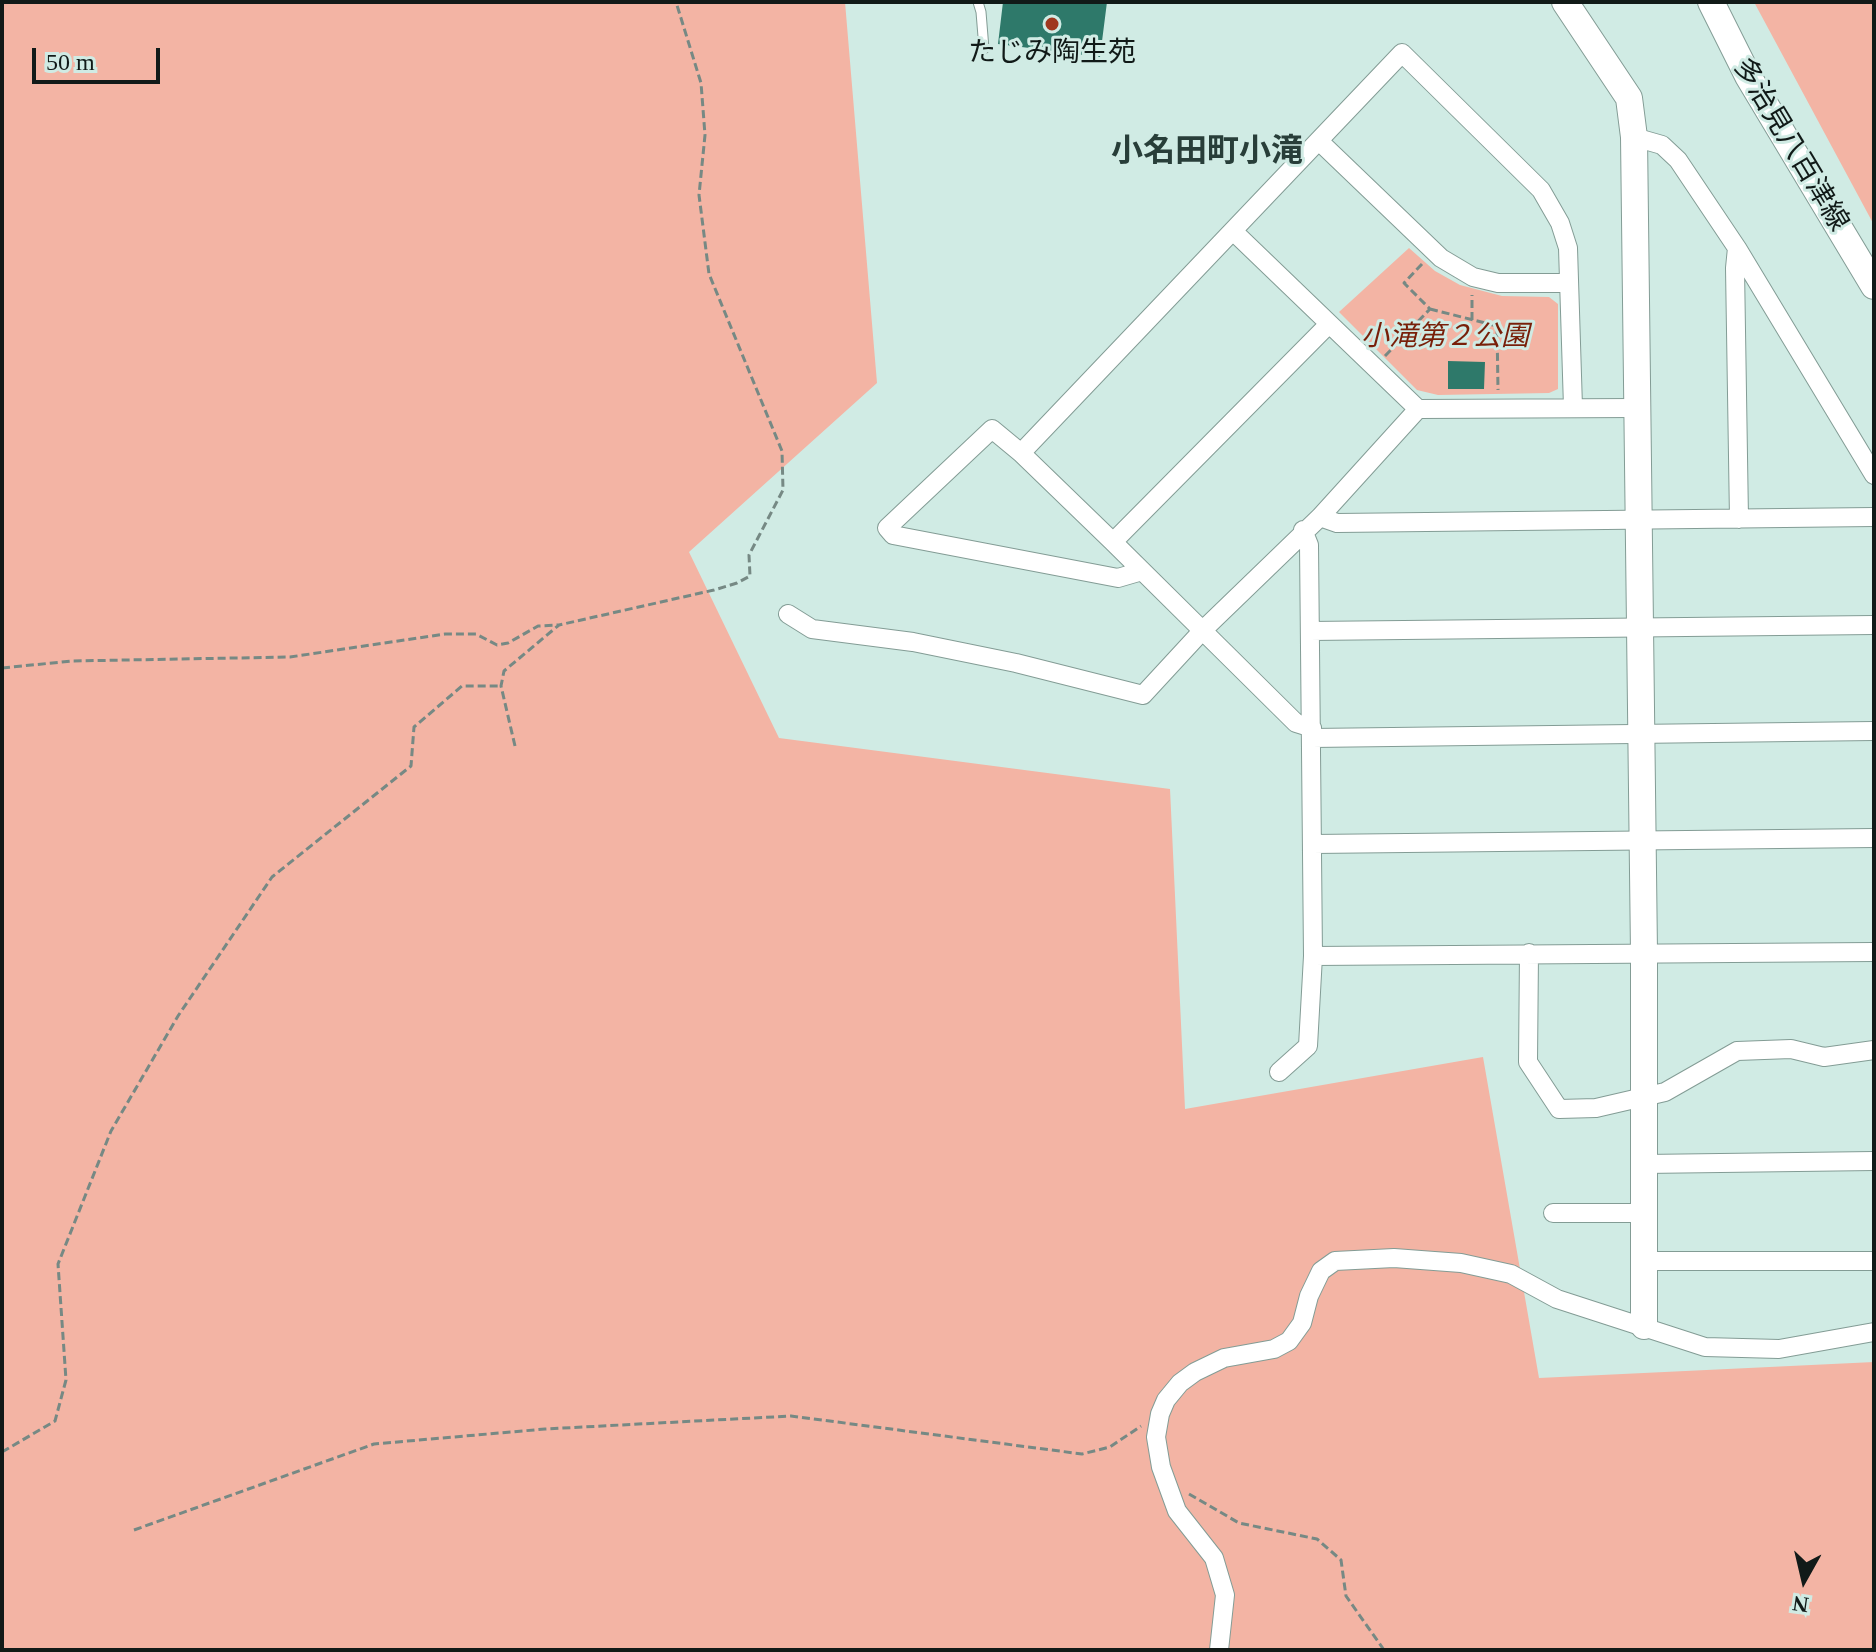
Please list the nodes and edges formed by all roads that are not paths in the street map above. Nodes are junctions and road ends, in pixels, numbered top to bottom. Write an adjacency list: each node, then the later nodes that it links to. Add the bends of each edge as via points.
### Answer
1 (978, 2): 4 (lane)
2 (1565, 2): 5 (street, via 1629,98)
3 (1711, 2): 10 (street, 多治見八百津線, via 1748,76)
4 (984, 49)
5 (1634, 137): 8 (street, via 1662,145 1678,160); 13 (street)
6 (1320, 142): 7 (street); 9 (street, via 1441,258 1476,278); 9 (street, via 1402,53 1541,190 1568,248)
7 (1233, 231): 11 (street); 15 (street)
8 (1737, 248): 16 (street); 19 (street)
9 (1569, 283): 12 (street)
10 (1874, 286)
11 (1329, 324): 14 (street); 22 (street)
12 (1573, 407): 13 (street); 14 (street)
13 (1635, 408): 20 (street)
14 (1418, 409): 17 (street)
15 (1021, 453): 22 (street); 23 (street, via 992,429 887,528 893,535 1118,578)
16 (1874, 475)
17 (1320, 517): 20 (street, via 1337,523); 21 (street)
18 (1874, 517): 19 (street)
19 (1739, 519): 20 (street)
20 (1638, 520): 26 (street)
21 (1303, 530): 27 (street); 28 (street, via 1309,545)
22 (1113, 542): 23 (street)
23 (1142, 571): 27 (street)
24 (788, 614): 27 (street, via 812,629 913,642 1143,695)
25 (1874, 625): 26 (street)
26 (1638, 627): 28 (street); 31 (street)
27 (1203, 630): 30 (street)
28 (1310, 631): 30 (street)
29 (1874, 731): 31 (street)
30 (1312, 733): 31 (street); 34 (street)
31 (1641, 734): 33 (street)
32 (1874, 838): 33 (street)
33 (1642, 840): 34 (street); 37 (street)
34 (1313, 844): 38 (street)
35 (1874, 952): 37 (street)
36 (1529, 953): 37 (street); 38 (street); 41 (street, via 1528,1062 1559,1109)
37 (1644, 953): 41 (street)
38 (1313, 956): 40 (street, via 1308,1046)
39 (1874, 1050): 41 (street, via 1824,1057 1791,1049 1737,1051 1665,1092)
40 (1279, 1072)
41 (1643, 1098): 43 (street)
42 (1874, 1161): 43 (street)
43 (1644, 1164): 45 (street)
44 (1553, 1213): 45 (street)
45 (1644, 1213): 46 (street)
46 (1645, 1261): 47 (street); 48 (street)
47 (1874, 1261)
48 (1644, 1326): 49 (street, via 1705,1347 1759,1350); 50 (street, via 1557,1299 1511,1274 1461,1263 1335,1261 1321,1271 1302,1323 1289,1341 1224,1358 1195,1372 1180,1383 1160,1414 1156,1437 1161,1467 1177,1511 1214,1558 1225,1595)
49 (1874, 1332)
50 (1219, 1650)

